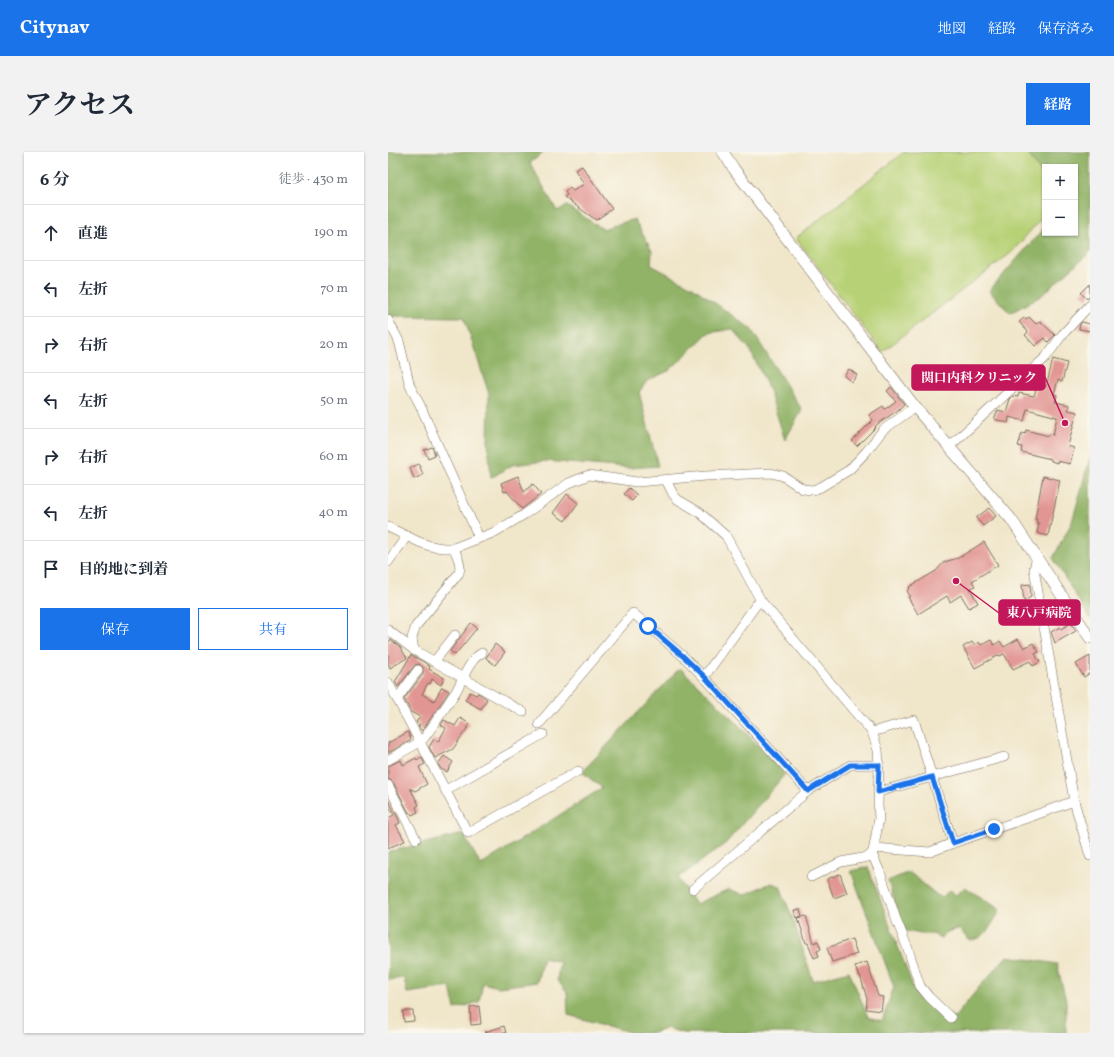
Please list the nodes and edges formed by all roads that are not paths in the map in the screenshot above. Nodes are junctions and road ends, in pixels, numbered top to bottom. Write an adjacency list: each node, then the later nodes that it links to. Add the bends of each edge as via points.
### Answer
1 (722, 152): 4 (street)
2 (1090, 305): 5 (street, via 1046,357)
3 (388, 320): 9 (street, via 399,341 410,386)
4 (915, 407): 5 (street); 6 (street, via 883,430 850,470 813,490 803,489 783,476 771,473)
5 (949, 447): 11 (street, via 1011,519)
6 (666, 480): 9 (street, via 637,482 589,475 569,483 510,524); 13 (street, via 677,499 699,512 726,536)
7 (388, 527): 8 (street)
8 (407, 536): 10 (street, via 430,546); 12 (street)
9 (479, 538): 10 (street)
10 (454, 548): 17 (street, via 461,568 416,626 412,638)
11 (1037, 557): 16 (street); 39 (street, via 1034,570 1036,584)
12 (388, 562)
13 (760, 600): 21 (street); 27 (street)
14 (388, 630): 17 (street)
15 (455, 635): 19 (street)
16 (1090, 638)
17 (414, 650): 19 (street)
18 (482, 653): 22 (street, via 476,656)
19 (434, 662): 22 (street)
20 (418, 670): 24 (street)
21 (704, 676): 26 (street, via 633,614); 37 (street)
22 (462, 677): 25 (street); 29 (street, via 455,693)
23 (388, 682): 24 (street)
24 (397, 699): 29 (street)
25 (523, 712)
26 (539, 724)
27 (872, 732): 32 (street, via 878,750); 34 (street, via 914,720)
28 (543, 734): 36 (street)
29 (420, 742): 31 (street); 36 (street)
30 (1004, 757): 34 (street)
31 (388, 760)
32 (879, 765): 37 (street, via 850,765); 38 (street)
33 (578, 771): 36 (street, via 468,833)
34 (932, 777): 38 (street); 41 (street)
35 (388, 785): 40 (street)
36 (446, 790)
37 (808, 791): 45 (street)
38 (878, 792): 42 (street, via 879,818)
39 (1074, 801): 41 (street); 43 (street)
40 (416, 838)
41 (953, 843): 42 (street, via 930,852)
42 (873, 851): 44 (street, via 868,857 842,862); 46 (street, via 920,986)
43 (1090, 856)
44 (811, 877)
45 (693, 889)
46 (951, 1018)

